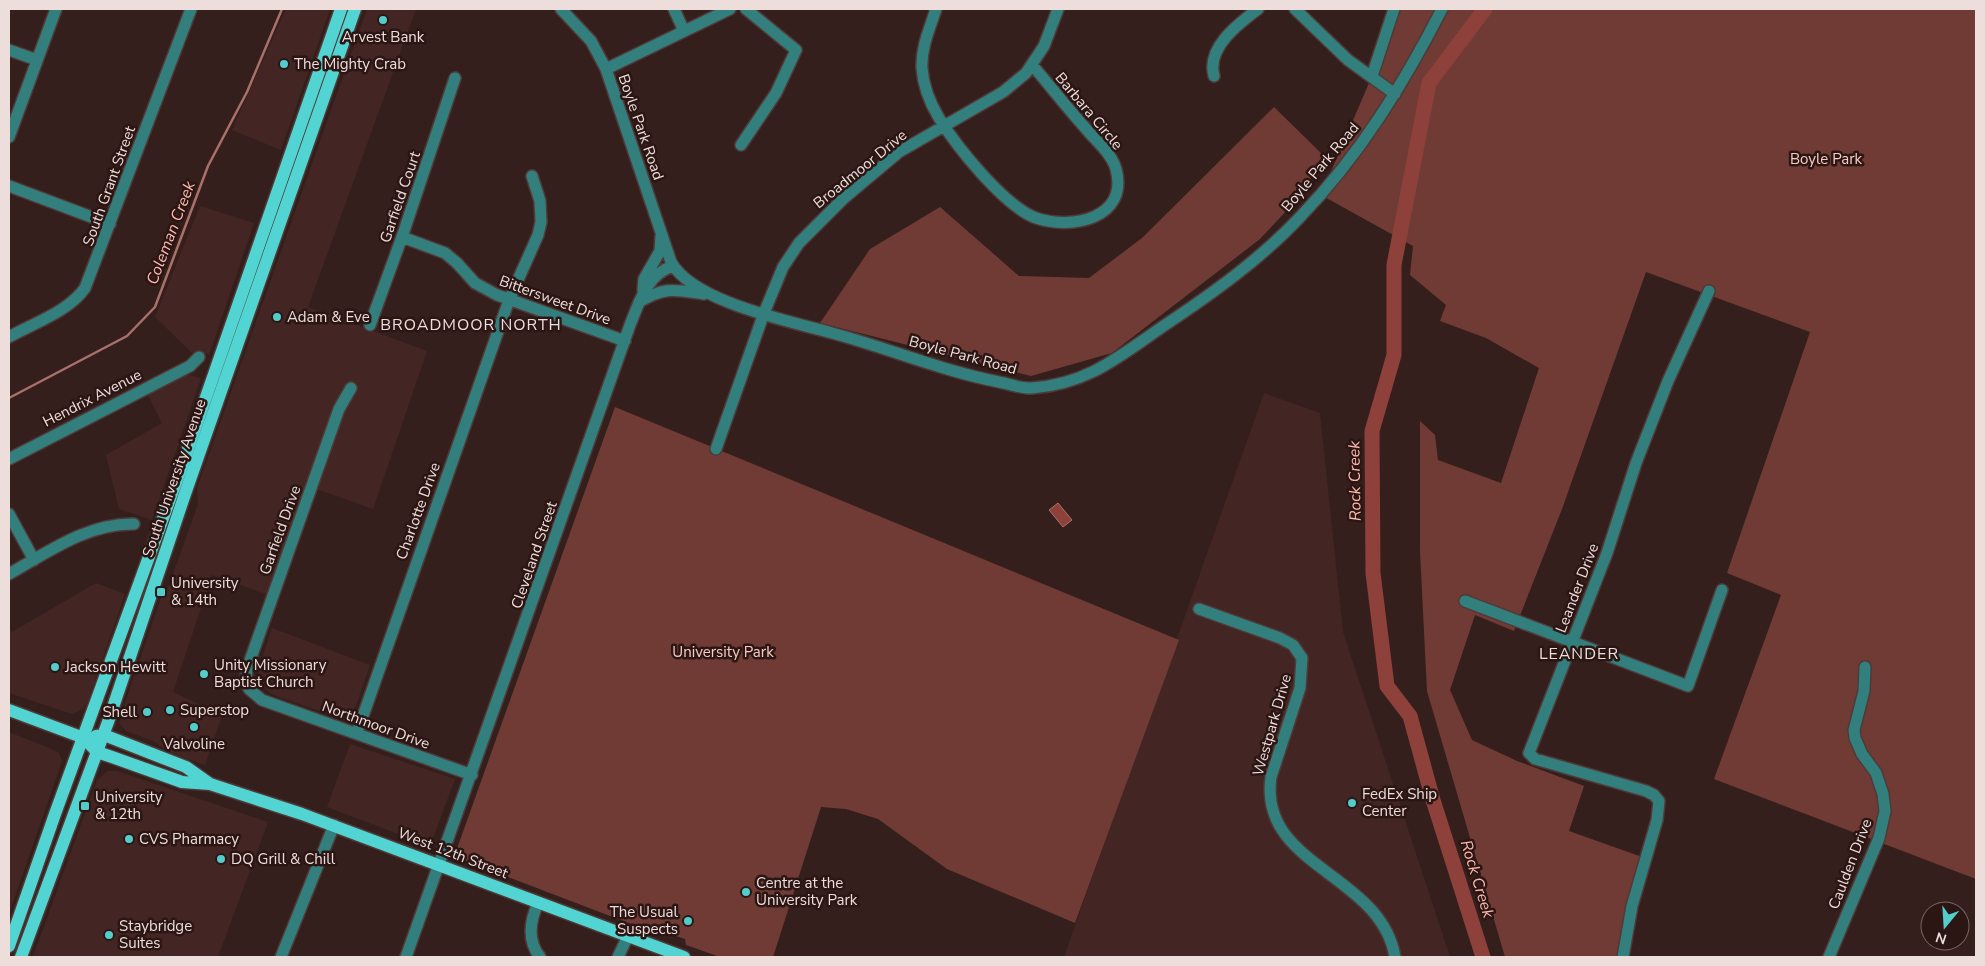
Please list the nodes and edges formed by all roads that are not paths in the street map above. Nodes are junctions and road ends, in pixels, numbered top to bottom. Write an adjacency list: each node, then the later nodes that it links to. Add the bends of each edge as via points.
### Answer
1 (56, 9): 17 (street)
2 (191, 9): 29 (street, South Grant Street)
3 (342, 9): 58 (main road, South University Avenue)
4 (355, 9): 57 (main road, South University Avenue)
5 (561, 9): 19 (street, Boyle Park Road, via 591,41)
6 (674, 9): 15 (street)
7 (730, 9): 15 (street)
8 (746, 9): 26 (street, via 796,50 776,93)
9 (936, 9): 24 (street, Barbara Circle, via 923,51 922,66 929,96)
10 (1058, 9): 18 (street, Broadmoor Drive, via 1044,46)
11 (1258, 9): 20 (street, via 1235,28 1215,54)
12 (1295, 9): 21 (street, via 1348,60)
13 (1394, 9): 21 (street)
14 (1442, 9): 23 (street, Boyle Park Road)
15 (684, 31): 19 (street)
16 (9, 50): 17 (street)
17 (37, 60): 25 (street)
18 (1032, 66): 24 (street, Broadmoor Drive, via 1004,92); 24 (street, Barbara Circle, via 1115,166 1116,193 1100,214 1086,222 1066,224 1024,212 975,166)
19 (606, 69): 30 (street, Boyle Park Road)
20 (1214, 76)
21 (1372, 76): 23 (street)
22 (455, 78): 31 (street, Garfield Court)
23 (1395, 94): 37 (street, Boyle Park Road, via 1321,195 1266,249 1119,358 1072,382 1032,388 982,379)
24 (945, 126): 37 (street, Broadmoor Drive, via 899,152 813,228 784,267)
25 (9, 136)
26 (741, 145)
27 (532, 176): 36 (street, Charlotte Drive, via 542,213 540,228)
28 (9, 186): 29 (street)
29 (110, 224): 39 (street, South Grant Street, via 89,280 79,296)
30 (662, 232): 32 (street, Boyle Park Road); 35 (street, via 660,251 644,279)
31 (402, 237): 36 (street, Bittersweet Drive, via 445,253 476,283); 38 (street, Garfield Court)
32 (673, 266): 34 (street, Boyle Park Road); 35 (street, Cleveland Street, via 665,268)
33 (1709, 291): 52 (street, Leander Drive, via 1668,380)
34 (708, 294): 35 (street, via 670,290); 37 (street, Boyle Park Road)
35 (641, 297): 40 (street, Cleveland Street)
36 (509, 300): 40 (street, Bittersweet Drive); 56 (street, Charlotte Drive)
37 (764, 313): 43 (street, Broadmoor Drive)
38 (370, 325)
39 (9, 337)
40 (625, 341): 60 (street, Cleveland Street)
41 (199, 357): 44 (street, Hendrix Avenue, via 193,369)
42 (351, 388): 54 (street, Garfield Drive, via 339,409 274,589 246,669)
43 (716, 450)
44 (9, 459)
45 (9, 514): 47 (street)
46 (134, 524): 47 (street, via 94,529)
47 (34, 560): 48 (street)
48 (9, 574)
49 (1722, 590): 52 (street, via 1688,686)
50 (1465, 601): 52 (street)
51 (1199, 609): 74 (street, Westpark Drive, via 1280,638 1293,645 1302,658 1300,688 1271,777 1274,814 1294,848 1368,905 1390,938)
52 (1572, 643): 75 (street, Leander Drive, via 1528,753 1535,759 1646,791 1659,801 1660,809 1632,906)
53 (1865, 668): 76 (street, Caulden Drive, via 1855,738 1876,773 1884,794 1885,811 1879,838)
54 (247, 684): 56 (street, Northmoor Drive, via 262,700)
55 (9, 710): 58 (main road, West 12th Street)
56 (357, 733): 60 (street, Northmoor Drive)
57 (104, 735): 58 (main road, West 12th Street); 59 (main road, South University Avenue); 61 (main road, West 12th Street, via 186,767)
58 (84, 738): 59 (main road, West 12th Street); 65 (main road, South University Avenue)
59 (97, 752): 61 (main road, West 12th Street, via 182,782); 68 (main road, South University Avenue)
60 (472, 775): 63 (street, Cleveland Street)
61 (210, 784): 62 (main road, West 12th Street)
62 (334, 825): 63 (main road, West 12th Street); 69 (street)
63 (440, 866): 64 (main road, West 12th Street); 70 (street, Cleveland Street)
64 (538, 903): 66 (main road, West 12th Street); 71 (street, via 530,931)
65 (11, 936): 67 (main road, South University Avenue)
66 (628, 936): 72 (street); 73 (main road, West 12th Street)
67 (9, 946)
68 (21, 957)
69 (281, 957)
70 (406, 957)
71 (540, 957)
72 (618, 957)
73 (684, 957)
74 (1395, 957)
75 (1623, 957)
76 (1829, 957)

